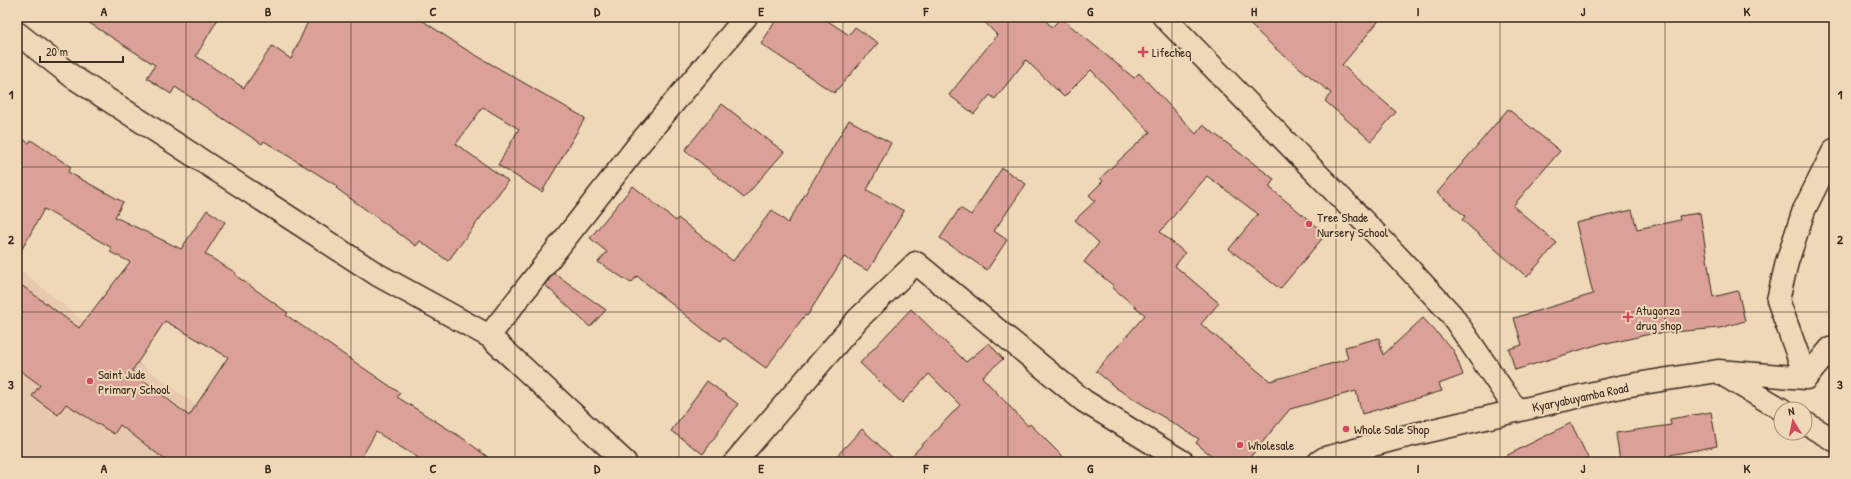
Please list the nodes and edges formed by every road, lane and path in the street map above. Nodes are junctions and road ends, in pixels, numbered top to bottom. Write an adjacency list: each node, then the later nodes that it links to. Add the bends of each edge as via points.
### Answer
1 (746, 17): 5 (street, via 639,144)
2 (1164, 17): 10 (street, via 1451,314)
3 (17, 33): 5 (street, via 73,77 378,275)
4 (1834, 150): 8 (street, via 1804,210 1778,300)
5 (489, 336): 13 (street)
6 (1834, 348): 8 (street, via 1830,349)
7 (1718, 371): 8 (street, Kyaryabuyamba Road); 9 (street); 10 (street, Kyaryabuyamba Road, via 1624,386)
8 (1806, 378)
9 (1773, 404)
10 (1517, 411): 16 (street, Kyaryabuyamba Road, via 1403,437 1325,458)
11 (1813, 428): 12 (street)
12 (1834, 440)
13 (625, 462)
14 (735, 462): 15 (street, via 858,319 916,263 1084,401)
15 (1183, 462)
16 (1319, 462)

